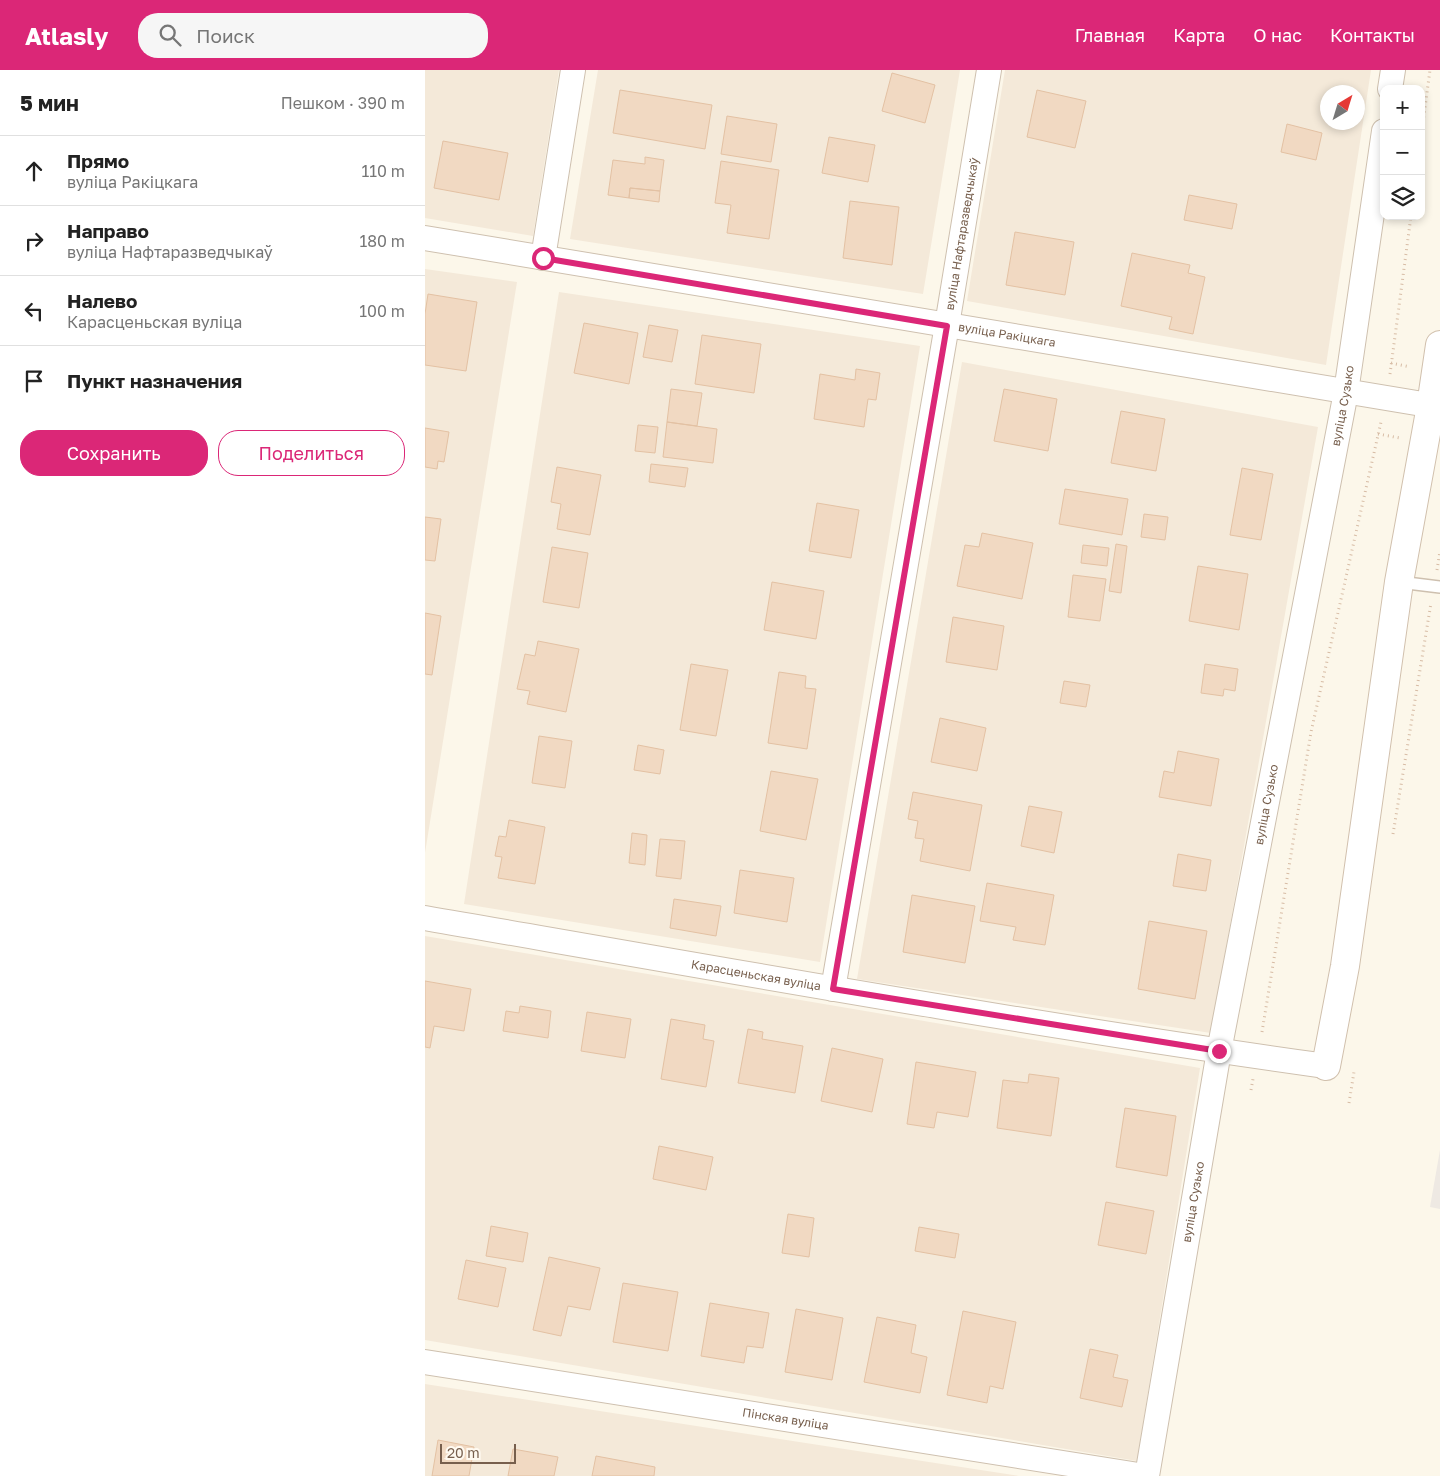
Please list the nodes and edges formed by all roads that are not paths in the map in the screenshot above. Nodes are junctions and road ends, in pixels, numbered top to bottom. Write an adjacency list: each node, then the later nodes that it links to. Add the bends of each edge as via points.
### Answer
1 (573, 70): 7 (street)
2 (989, 70): 8 (street, вуліца Нафтаразведчыкаў)
3 (1393, 70): 4 (street)
4 (1391, 85)
5 (1380, 158): 10 (street, вуліца Сузько)
6 (425, 238): 7 (street, вуліца Ракіцкага)
7 (543, 258): 8 (street, вуліца Ракіцкага)
8 (947, 326): 10 (street, вуліца Ракіцкага); 15 (street, вуліца Нафтаразведчыкаў)
9 (1440, 345): 11 (street)
10 (1346, 392): 11 (street, вуліца Ракіцкага); 16 (street, вуліца Сузько)
11 (1436, 407): 12 (street)
12 (1399, 582): 13 (lane); 17 (street, via 1345,966)
13 (1437, 586)
14 (425, 918): 15 (street, Карасценьская вуліца)
15 (833, 989): 16 (street, Карасценьская вуліца)
16 (1219, 1051): 17 (street, Карасценьская вуліца); 19 (street, вуліца Сузько)
17 (1326, 1066)
18 (425, 1362): 19 (street, Пінская вуліца)
19 (1146, 1476)

